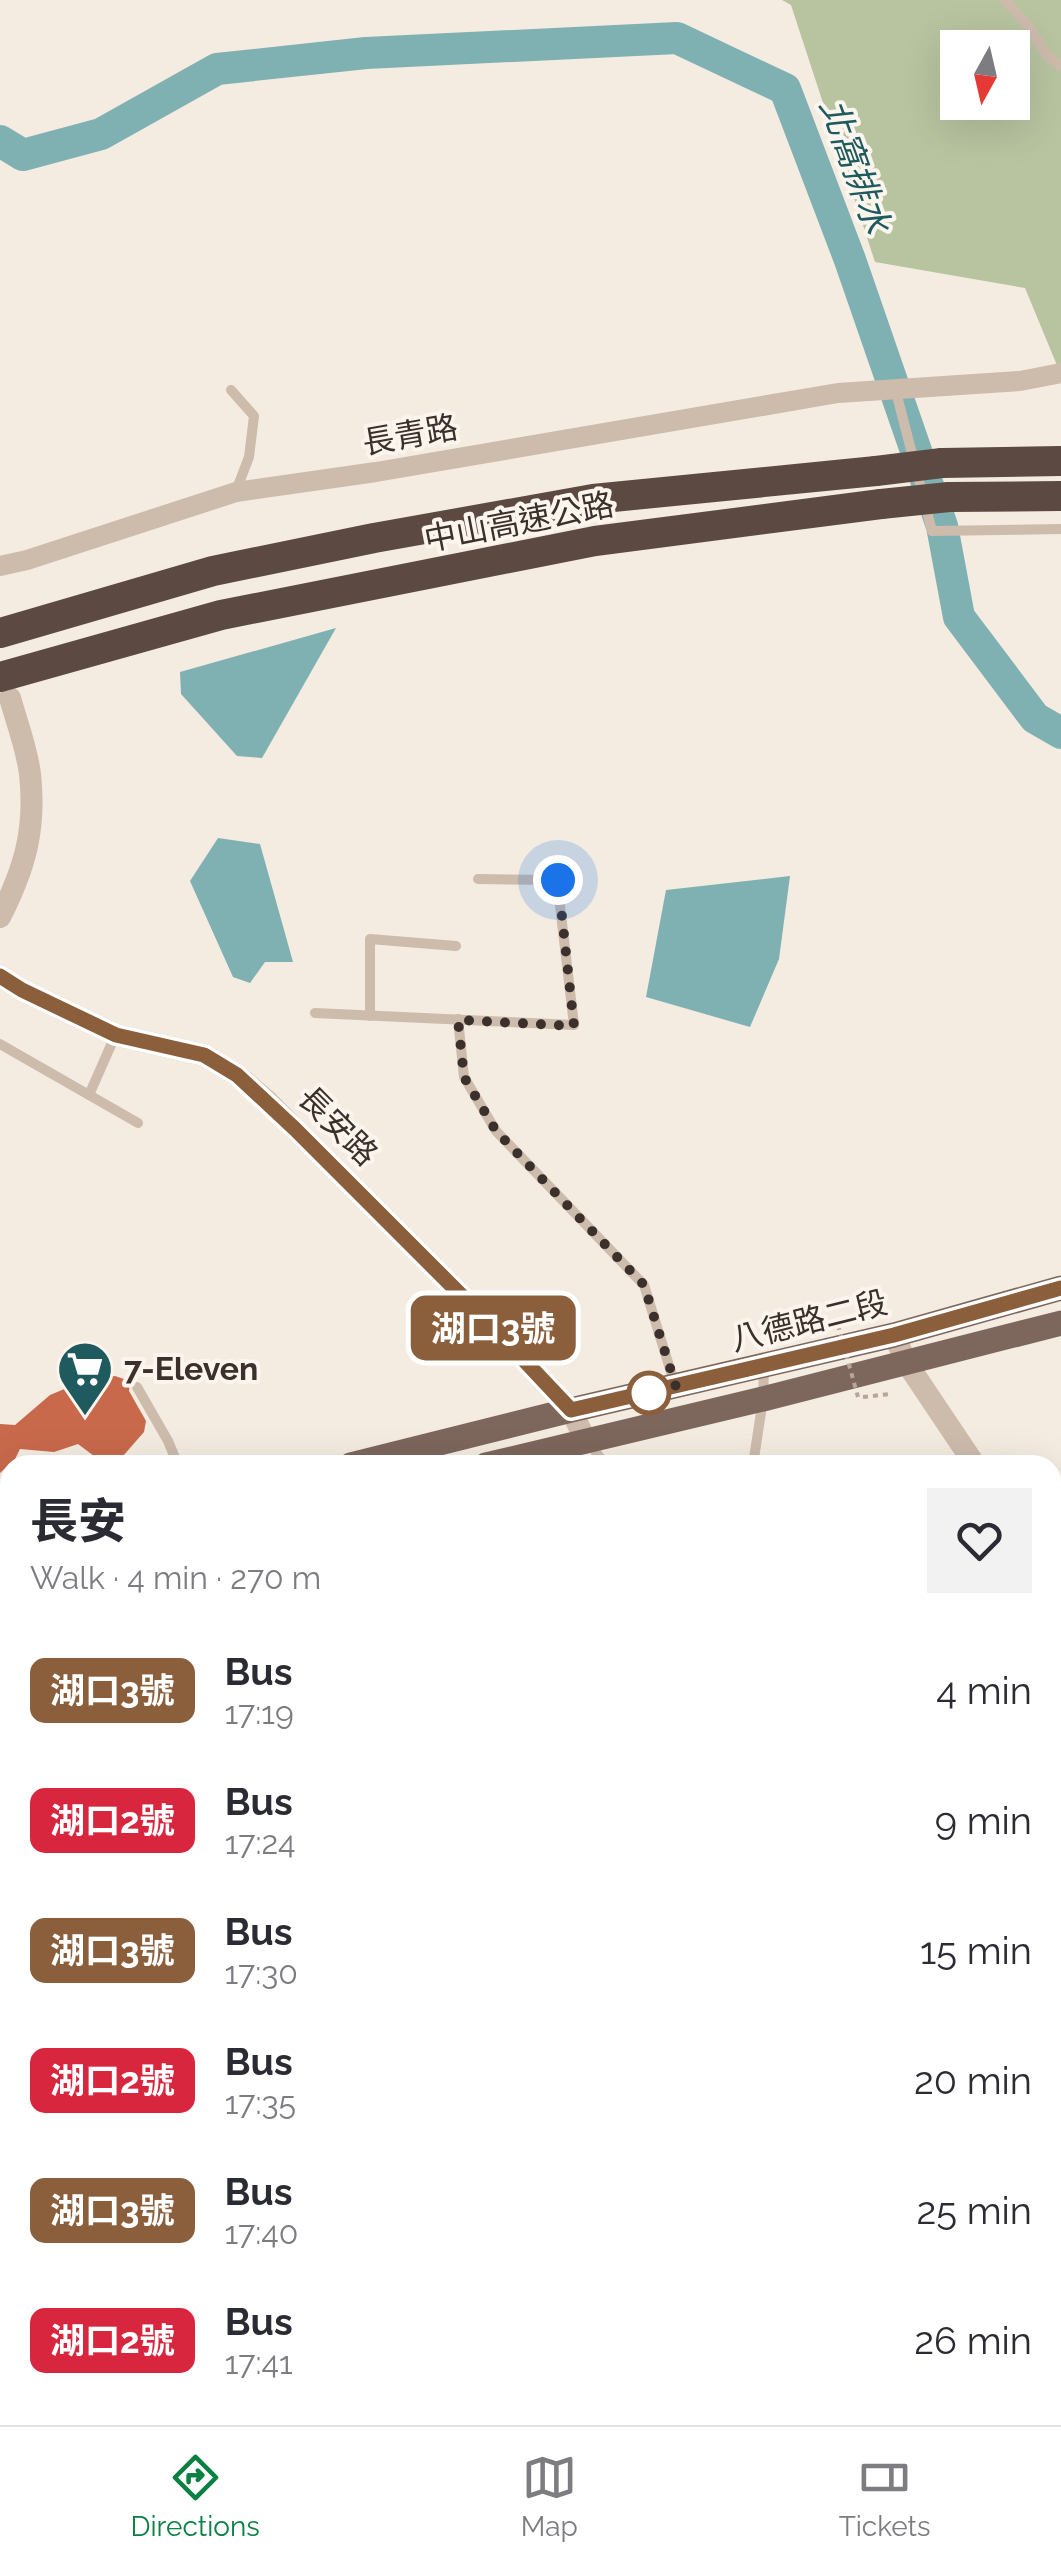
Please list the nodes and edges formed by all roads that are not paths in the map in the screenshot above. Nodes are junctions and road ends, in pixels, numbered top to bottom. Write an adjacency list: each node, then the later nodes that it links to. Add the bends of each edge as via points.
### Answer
1 (1005, 0): 2 (lane)
2 (1061, 66)
3 (1061, 373): 4 (street)
4 (895, 388): 7 (street, 長青路); 9 (lane, via 932,531)
5 (231, 390): 7 (lane, via 254,416)
6 (1061, 461): 11 (highway, 中山高速公路, bridge, via 942,463 594,498 213,571)
7 (236, 492): 10 (street, 長青路)
8 (1061, 496): 12 (highway, 中山高速公路, bridge, via 950,497 595,541 221,616)
9 (1061, 528)
10 (0, 566)
11 (0, 633)
12 (5, 688): 14 (street, via 30,772 30,828 19,876)
13 (478, 879): 19 (lane, via 558,880 574,1026)
14 (0, 916)
15 (456, 946): 18 (lane, via 370,939)
16 (0, 976): 20 (street, 長安路)
17 (315, 1013): 18 (lane)
18 (370, 1016): 19 (lane)
19 (458, 1020): 30 (lane, via 464,1077 496,1131 644,1285)
20 (116, 1035): 22 (lane); 32 (street, 長安路, via 204,1055 237,1075)
21 (0, 1044): 22 (lane)
22 (89, 1094): 23 (lane)
23 (138, 1122)
24 (1061, 1288): 26 (main road, 八德路二段)
25 (1061, 1323): 27 (main road, 八德路二段)
26 (894, 1335): 27 (street); 28 (main road, 八德路二段)
27 (906, 1362): 31 (main road, 八德路二段); 39 (street)
28 (764, 1367): 30 (main road, 八德路二段); 31 (lane)
29 (137, 1387): 34 (lane)
30 (676, 1387): 32 (main road, 八德路二段)
31 (762, 1399): 33 (main road, 八德路二段); 38 (lane)
32 (571, 1410): 33 (street, 長安路); 35 (main road, 八德路二段)
33 (586, 1440): 36 (main road, 八德路二段); 37 (lane)
34 (174, 1455)
35 (392, 1455)
36 (526, 1455)
37 (598, 1455)
38 (754, 1455)
39 (968, 1455)

